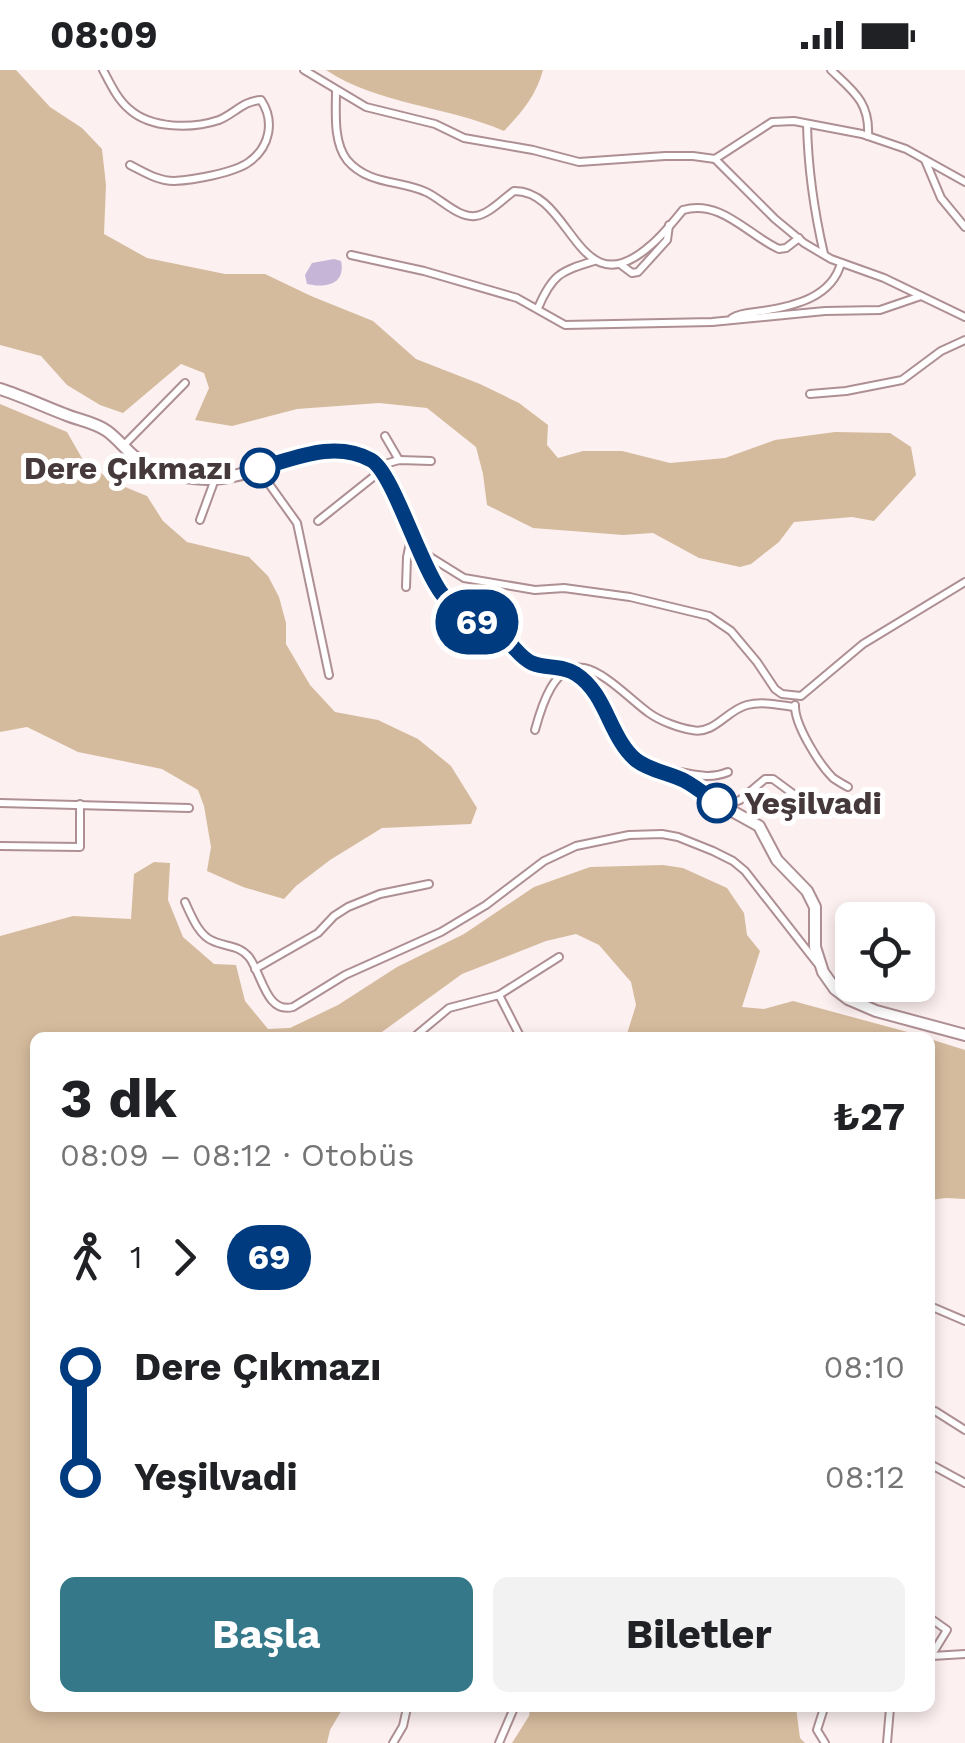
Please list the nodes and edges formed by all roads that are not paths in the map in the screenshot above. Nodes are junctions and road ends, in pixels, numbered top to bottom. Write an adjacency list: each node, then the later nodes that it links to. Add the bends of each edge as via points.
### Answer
1 (102, 70): 9 (street, via 131,112 176,127 222,118 253,100 264,103 270,123 266,142 247,164 172,181)
2 (304, 70): 4 (street)
3 (830, 70): 6 (street, via 865,108)
4 (336, 90): 8 (street, via 366,107 464,138 579,162); 16 (street, via 339,140 356,167 424,190 465,215 478,216 514,191 530,192)
5 (807, 124): 6 (street); 8 (street, via 772,122); 15 (street)
6 (868, 136): 7 (street)
7 (924, 158): 10 (street); 12 (street, via 941,198)
8 (715, 159): 13 (street)
9 (130, 164)
10 (965, 182)
11 (669, 225): 13 (street, via 688,208 712,209 780,249); 18 (street); 18 (street, via 667,240 638,272)
12 (965, 227)
13 (798, 238): 15 (street)
14 (351, 255): 20 (street)
15 (825, 256): 17 (street)
16 (596, 261): 18 (street); 20 (street, via 556,275)
17 (841, 263): 19 (street); 22 (street, via 823,292)
18 (620, 264)
19 (921, 296): 21 (street); 22 (street, via 880,310)
20 (538, 308): 22 (street, via 565,325)
21 (965, 317)
22 (726, 321)
23 (965, 340): 26 (street, via 902,380)
24 (185, 384): 28 (street)
25 (0, 388): 28 (street, via 94,424)
26 (810, 394)
27 (385, 436): 29 (street)
28 (123, 446): 33 (street, via 151,468)
29 (400, 460): 30 (street); 31 (street)
30 (431, 462)
31 (380, 468): 32 (street, via 356,453 327,450); 35 (street); 36 (street)
32 (258, 469): 33 (street); 41 (street, via 296,524)
33 (215, 479): 34 (street)
34 (200, 520)
35 (318, 522)
36 (412, 536): 37 (street); 39 (street)
37 (418, 549): 40 (street, via 443,596 459,610 534,664); 42 (street, via 464,578 630,597 710,616 732,631 775,689)
38 (965, 582): 42 (street, via 864,644)
39 (406, 587)
40 (571, 670): 43 (street, via 597,674 652,716 692,730 706,730 742,706); 44 (street, via 549,692); 45 (street, via 589,684 627,750)
41 (329, 676)
42 (801, 696): 43 (street)
43 (794, 707): 47 (street, via 810,744 834,779)
44 (535, 730)
45 (654, 769): 46 (street, via 700,777); 51 (street)
46 (728, 772)
47 (848, 787)
48 (792, 793): 51 (street, via 765,780)
49 (0, 802): 50 (street)
50 (80, 804): 52 (street); 53 (street, via 80,847)
51 (722, 806): 57 (street, via 759,826 777,860 806,891 815,907)
52 (188, 808)
53 (0, 846)
54 (429, 884): 58 (street, via 348,908)
55 (185, 902): 58 (street, via 205,936 239,948)
56 (559, 957): 59 (street)
57 (822, 968): 58 (street, via 745,871 662,834 576,846 544,860 440,932 293,1007 277,1007); 62 (street, via 848,999)
58 (255, 969)
59 (499, 994): 60 (street, via 449,1008); 61 (street)
60 (420, 1032)
61 (518, 1032)
62 (965, 1034)
63 (935, 1308): 64 (street)
64 (965, 1321)
65 (935, 1411): 66 (street)
66 (965, 1430)
67 (935, 1467): 68 (street)
68 (965, 1482)
69 (935, 1622): 70 (street, via 947,1630)
70 (935, 1648)
71 (965, 1654): 72 (street)
72 (935, 1656)
73 (406, 1712): 77 (street)
74 (512, 1712): 78 (street)
75 (823, 1712): 79 (street, via 817,1730)
76 (890, 1712): 80 (street)
77 (394, 1743)
78 (499, 1743)
79 (825, 1743)
80 (887, 1743)

